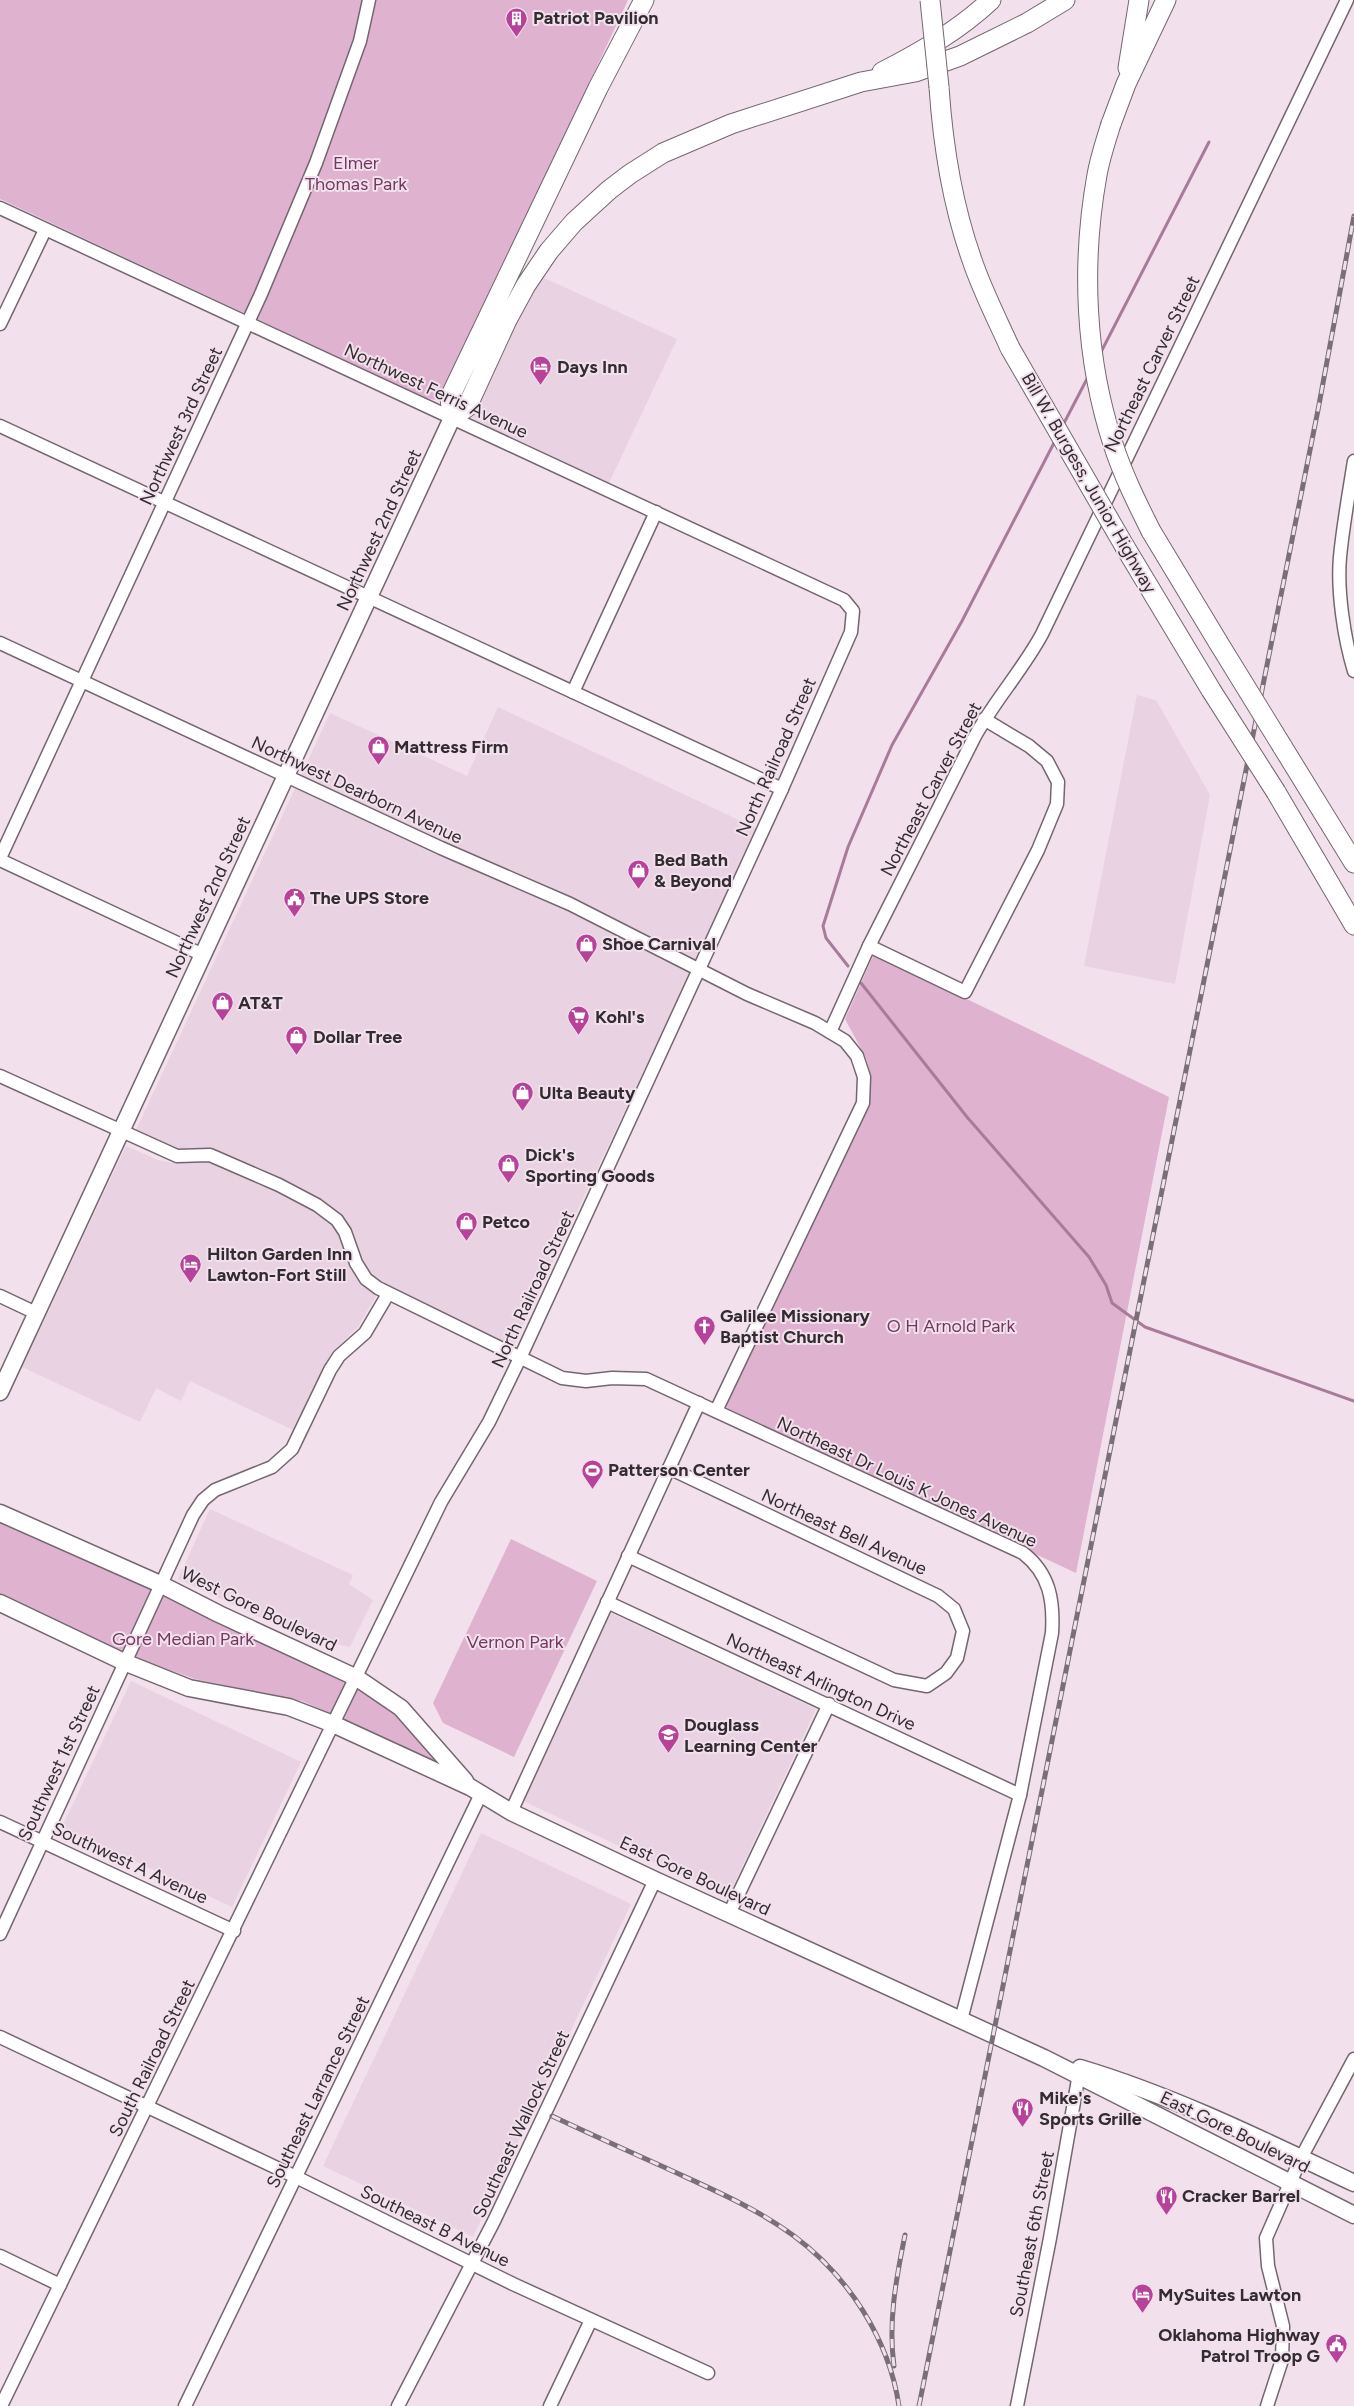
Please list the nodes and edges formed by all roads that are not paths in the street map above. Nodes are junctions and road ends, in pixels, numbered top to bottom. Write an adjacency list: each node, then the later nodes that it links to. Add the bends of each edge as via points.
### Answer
1 (369, 0): 18 (street, Northwest 3rd Street, via 360,41 316,163)
2 (644, 0): 11 (highway)
3 (648, 0): 11 (highway)
4 (930, 0): 14 (highway, bridge)
5 (940, 0): 14 (highway, Bill W. Burgess, Junior Highway, bridge)
6 (991, 0): 12 (highway, via 960,26 911,57)
7 (1065, 0): 12 (highway, via 960,56 915,72)
8 (1139, 0): 13 (highway)
9 (1166, 0): 13 (highway, Bill W. Burgess, Junior Highway)
10 (1346, 0): 30 (street, Northeast Carver Street, via 1045,628 1026,663)
11 (633, 21): 19 (highway, via 450,397)
12 (862, 82): 19 (highway, via 691,140 663,153 608,190 549,251 507,320 467,407)
13 (1126, 84): 34 (highway, Bill W. Burgess, Junior Highway, bridge, via 1098,173 1087,272 1100,396 1113,444 1151,532)
14 (939, 96): 35 (highway, Bill W. Burgess, Junior Highway, bridge, via 945,153 956,208 972,260 1010,348 1125,547)
15 (0, 208): 16 (street, Northwest Ferris Avenue)
16 (46, 230): 17 (street); 18 (street, Northwest Ferris Avenue)
17 (0, 324)
18 (248, 324): 19 (street, Northwest Ferris Avenue); 22 (street, Northwest 3rd Street)
19 (452, 418): 23 (street, Northwest Ferris Avenue); 24 (main road, Northwest 2nd Street)
20 (0, 426): 22 (street)
21 (1354, 461): 27 (street, via 1340,558 1342,606)
22 (165, 503): 24 (street); 28 (street, Northwest 3rd Street)
23 (656, 512): 25 (street, Northwest Ferris Avenue, via 844,600); 29 (street)
24 (370, 598): 29 (street); 31 (main road, Northwest 2nd Street)
25 (853, 611): 32 (street, North Railroad Street, via 851,632)
26 (0, 643): 28 (street, Northwest Dearborn Avenue)
27 (1354, 671)
28 (82, 680): 31 (street, Northwest Dearborn Avenue); 33 (street, Northwest 3rd Street)
29 (573, 692): 32 (street)
30 (984, 719): 36 (street, Northeast Carver Street); 36 (street, via 1047,761 1058,782 1057,804 1038,850 965,992)
31 (287, 777): 37 (main road, Northwest 2nd Street); 38 (street, Northwest Dearborn Avenue, via 570,904)
32 (782, 789): 38 (street, North Railroad Street)
33 (0, 859): 37 (street)
34 (1354, 863)
35 (1354, 925)
36 (869, 946): 39 (street, Northeast Carver Street)
37 (203, 955): 41 (main road, Northwest 2nd Street)
38 (700, 969): 39 (street, Northwest Dearborn Avenue); 45 (street, North Railroad Street)
39 (830, 1032): 48 (street, Northwest Dearborn Avenue, via 845,1041 857,1056 864,1077 863,1103)
40 (0, 1076): 41 (street)
41 (120, 1131): 42 (street, via 177,1156 210,1155 318,1205 337,1220 345,1232 356,1263 366,1279); 44 (main road, Northwest 2nd Street)
42 (388, 1294): 45 (street); 52 (street, Southwest 1st Street, via 365,1333 338,1356 292,1449 272,1467 220,1487 203,1500)
43 (0, 1296): 44 (street)
44 (36, 1313): 46 (main road, Northwest 2nd Street)
45 (520, 1358): 47 (street, via 562,1378 586,1381 646,1379); 57 (street, North Railroad Street, via 489,1422 441,1502)
46 (0, 1392)
47 (699, 1403): 48 (street); 49 (street)
48 (716, 1411): 61 (street, Northeast Dr Louis K Jones Avenue, via 1023,1553 1036,1563 1050,1594 1052,1634)
49 (669, 1468): 51 (street); 55 (street, Northeast Bell Avenue, via 938,1596 954,1609 962,1631)
50 (0, 1513): 52 (main road, West Gore Boulevard)
51 (628, 1556): 53 (street); 55 (street, Northeast Arlington Drive, via 894,1680 927,1686 946,1673)
52 (160, 1584): 56 (street, Southwest 1st Street); 57 (main road, West Gore Boulevard)
53 (607, 1602): 58 (street, Northeast Arlington Drive); 62 (street)
54 (0, 1603): 56 (main road)
55 (957, 1658)
56 (124, 1662): 59 (main road, via 189,1688 290,1707); 64 (street, Southwest 1st Street)
57 (357, 1678): 59 (street, North Railroad Street); 60 (main road, West Gore Boulevard, via 401,1708)
58 (829, 1704): 61 (street, Northeast Arlington Drive); 66 (street)
59 (333, 1724): 60 (main road, East Gore Boulevard); 67 (street, South Railroad Street)
60 (476, 1790): 62 (main road, East Gore Boulevard); 75 (street, Southeast Larrance Street)
61 (1020, 1795): 69 (street, Northeast Dr Louis K Jones Avenue)
62 (511, 1812): 65 (main road, East Gore Boulevard)
63 (0, 1822): 64 (street, Southwest A Avenue)
64 (42, 1841): 67 (street, Southwest A Avenue); 68 (street, Southwest 1st Street)
65 (655, 1880): 66 (main road, East Gore Boulevard); 80 (street, Southeast Wallock Street)
66 (729, 1914): 69 (main road, East Gore Boulevard)
67 (234, 1931): 73 (street, South Railroad Street)
68 (0, 1934)
69 (961, 2020): 72 (main road, East Gore Boulevard)
70 (0, 2037): 73 (street, Southeast B Avenue)
71 (1354, 2059): 74 (street)
72 (1079, 2073): 74 (main road, East Gore Boulevard, via 1117,2079); 76 (main road, East Gore Boulevard); 88 (street, Southeast 6th Street)
73 (148, 2107): 75 (street, Southeast B Avenue); 81 (street, South Railroad Street)
74 (1301, 2158): 76 (street); 77 (main road, East Gore Boulevard)
75 (296, 2177): 80 (street, Southeast B Avenue); 85 (street, Southeast Larrance Street)
76 (1291, 2182): 78 (main road, East Gore Boulevard); 89 (street, via 1266,2238 1268,2266 1283,2326 1282,2360)
77 (1354, 2183)
78 (1354, 2215)
79 (0, 2256): 81 (street)
80 (473, 2264): 82 (street, Southeast B Avenue); 86 (street, Southeast Wallock Street)
81 (60, 2286): 84 (street, South Railroad Street)
82 (591, 2320): 83 (street, Southeast B Avenue); 87 (street)
83 (708, 2373)
84 (2, 2406)
85 (185, 2406)
86 (398, 2406)
87 (550, 2406)
88 (1017, 2406)
89 (1267, 2406)

